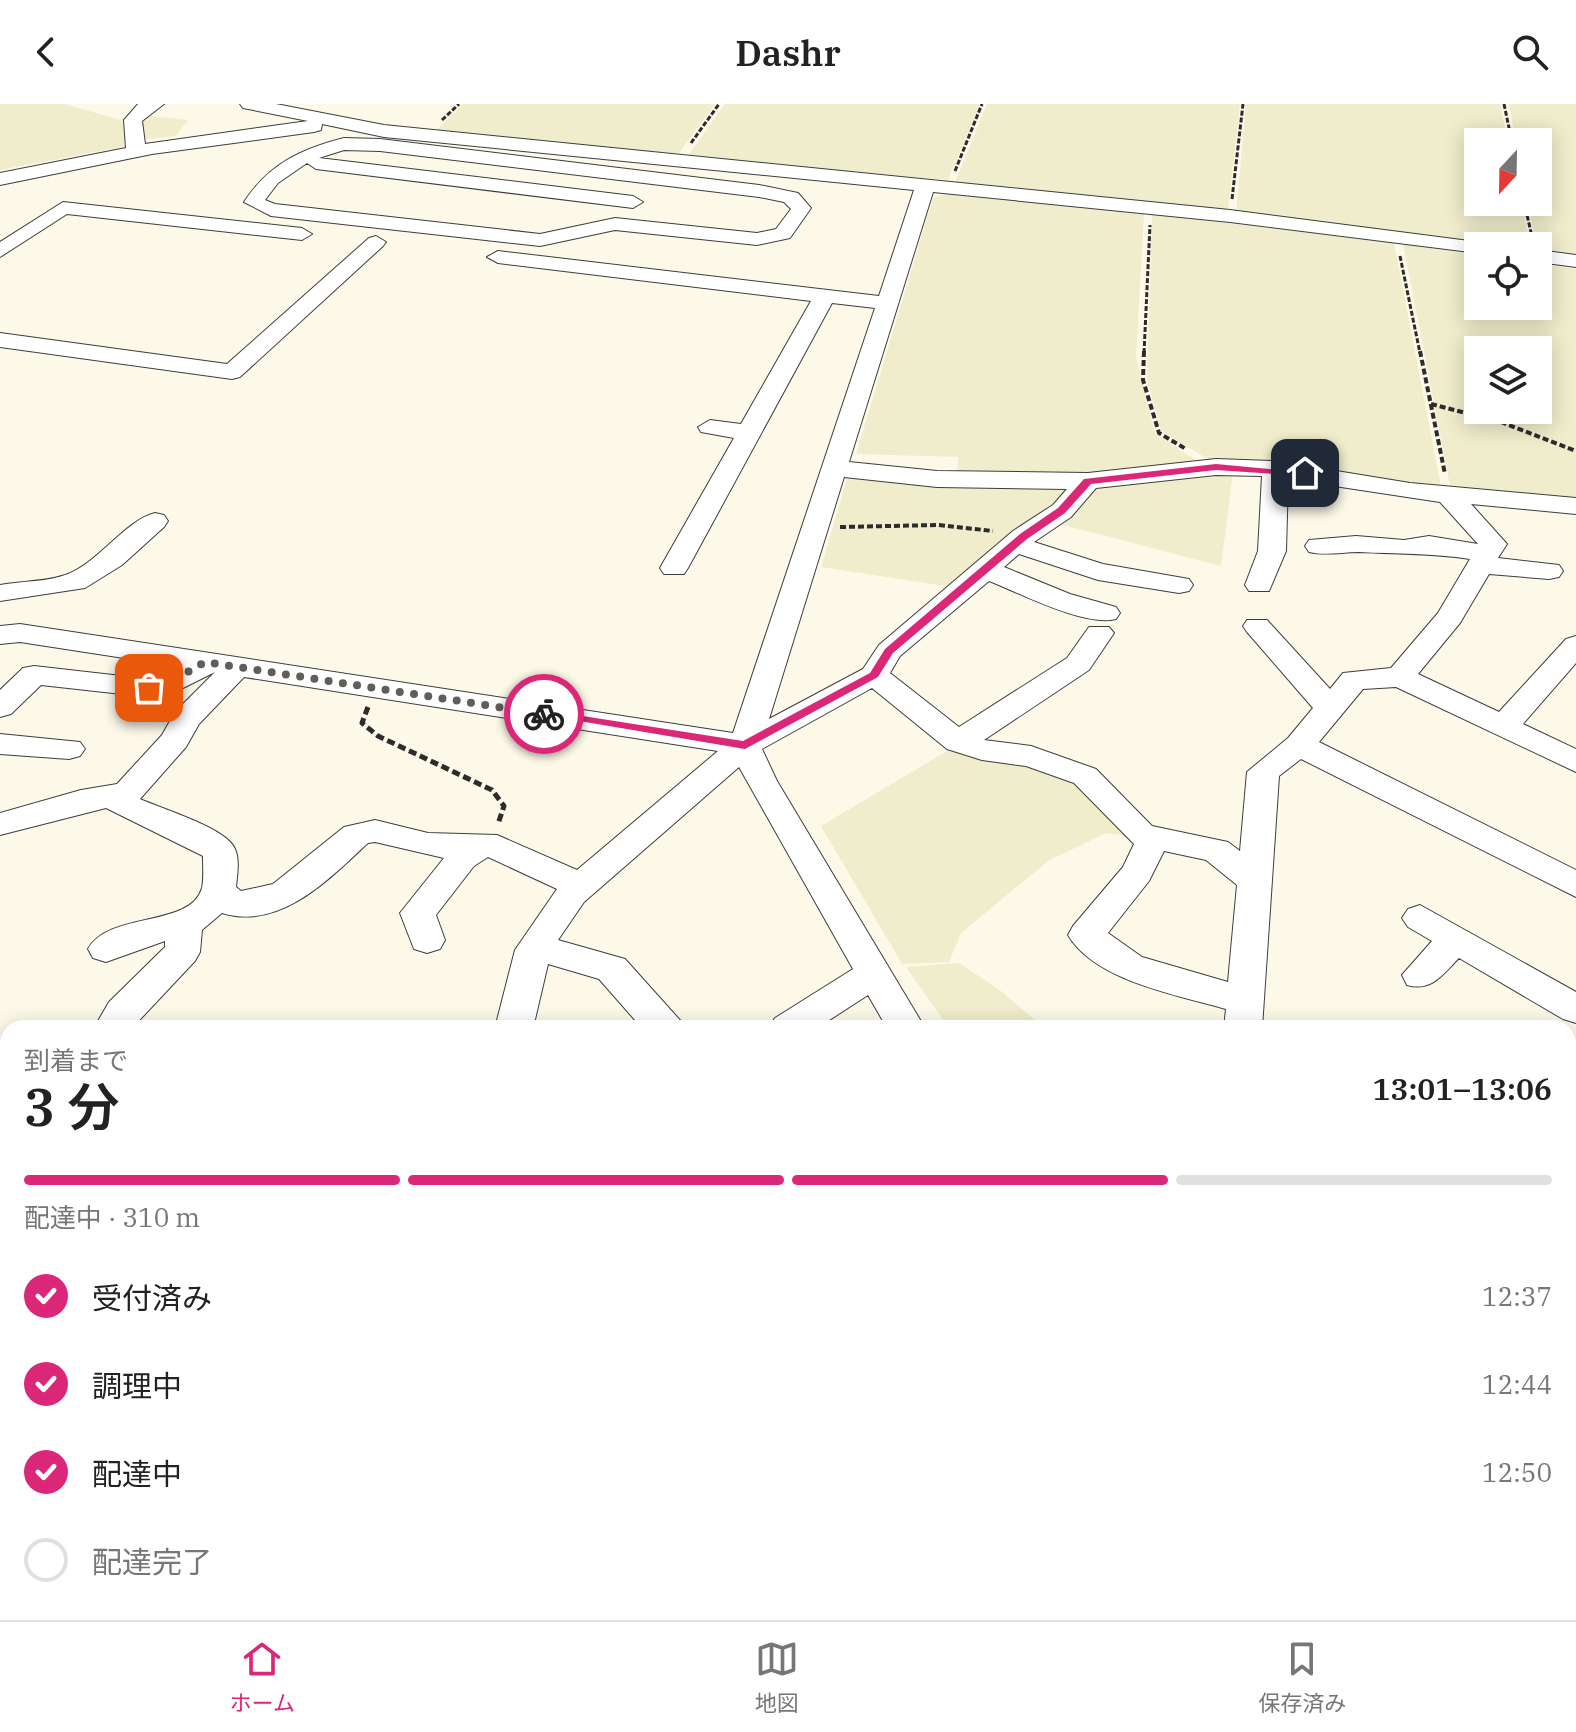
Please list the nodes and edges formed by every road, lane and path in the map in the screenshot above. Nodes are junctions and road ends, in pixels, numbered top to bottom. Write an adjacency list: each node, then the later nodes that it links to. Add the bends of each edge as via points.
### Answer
1 (155, 104): 9 (street, via 133,120)
2 (249, 104): 7 (street)
3 (719, 104): 11 (path)
4 (982, 104): 16 (path)
5 (1243, 104): 19 (path)
6 (1504, 104): 8 (path)
7 (330, 123): 9 (street); 11 (street)
8 (1509, 128)
9 (136, 151): 13 (street)
10 (295, 160): 12 (street, via 344,144); 15 (street); 21 (street, via 265,182 254,202 271,210)
11 (678, 160): 16 (street)
12 (518, 162): 14 (street); 15 (street)
13 (0, 179)
14 (654, 179): 17 (street); 20 (street, via 791,197 801,208 783,234 757,239)
15 (495, 184): 17 (street); 21 (street)
16 (937, 185): 18 (street); 29 (street)
17 (633, 202): 20 (street)
18 (1150, 208): 19 (street); 35 (path, via 1143,380 1159,433)
19 (1230, 216): 22 (street)
20 (615, 224): 21 (street, via 540,240)
21 (446, 230)
22 (1396, 235): 24 (street); 31 (path)
23 (376, 242): 25 (street, via 63,208); 28 (street); 30 (street, via 232,372)
24 (1464, 245)
25 (0, 251)
26 (1552, 258): 27 (street)
27 (1576, 261)
28 (824, 298): 29 (street); 33 (street)
29 (886, 303): 36 (street)
30 (0, 340)
31 (1431, 404): 34 (path, via 1501,422); 39 (path)
32 (710, 427): 33 (street)
33 (748, 433): 46 (street)
34 (1576, 451)
35 (1216, 467): 37 (street); 38 (street)
36 (832, 468): 38 (street, via 937,479); 42 (street)
37 (1275, 469): 39 (street); 50 (street, via 1272,551)
38 (1088, 481): 43 (street, via 1062,511)
39 (1449, 496): 40 (street); 45 (street, via 1493,544)
40 (1576, 506)
41 (155, 521): 51 (street, via 112,559 75,582)
42 (814, 527): 43 (path, via 939,525); 65 (street)
43 (1018, 541): 47 (street); 49 (street, via 1098,572)
44 (1319, 546): 45 (street, via 1429,544)
45 (1484, 560): 48 (street); 58 (street, via 1450,617)
46 (674, 568)
47 (985, 569): 57 (street, via 889,651); 63 (street, via 1102,623 1078,664)
48 (1549, 571)
49 (1179, 585)
50 (1259, 585)
51 (0, 593)
52 (1257, 626): 61 (street)
53 (0, 635): 55 (street, via 20,633)
54 (1576, 645): 62 (street)
55 (205, 662): 56 (street); 60 (street, via 149,688 34,675)
56 (237, 667): 65 (street); 69 (street)
57 (874, 675): 63 (street); 65 (street)
58 (1400, 677): 61 (street, via 1354,680); 62 (street)
59 (372, 698): 72 (path, via 362,723 378,736 492,790 504,806)
60 (0, 707)
61 (1330, 708): 66 (street)
62 (1503, 727): 68 (street)
63 (958, 742): 71 (street, via 1031,756 1085,776 1141,835)
64 (0, 744): 67 (street)
65 (745, 745): 74 (street); 83 (street)
66 (1299, 745): 73 (street, via 1263,772); 75 (street)
67 (69, 749)
68 (1576, 762)
69 (124, 794): 70 (street); 76 (street, via 119,803 130,810 207,841 220,852)
70 (0, 824)
71 (1154, 838): 73 (street, via 1216,850); 86 (street, via 1137,873 1077,937 1130,967)
72 (482, 844): 74 (street); 76 (street, via 427,845 368,830 271,902 232,904); 80 (street, via 462,858 418,913)
73 (1254, 881): 86 (street)
74 (583, 884): 81 (street)
75 (1576, 885)
76 (219, 891): 78 (street, via 205,911)
77 (1420, 918): 79 (street)
78 (185, 924): 82 (street, via 139,933); 87 (street, via 182,952)
79 (1456, 939): 84 (street); 85 (street)
80 (427, 940)
81 (536, 947): 88 (street); 89 (street, via 612,969)
82 (106, 949)
83 (874, 974): 90 (street); 91 (street)
84 (1420, 975)
85 (1576, 1009)
86 (1244, 1014)
87 (118, 1020)
88 (516, 1020)
89 (657, 1020)
90 (803, 1020)
91 (901, 1020)

